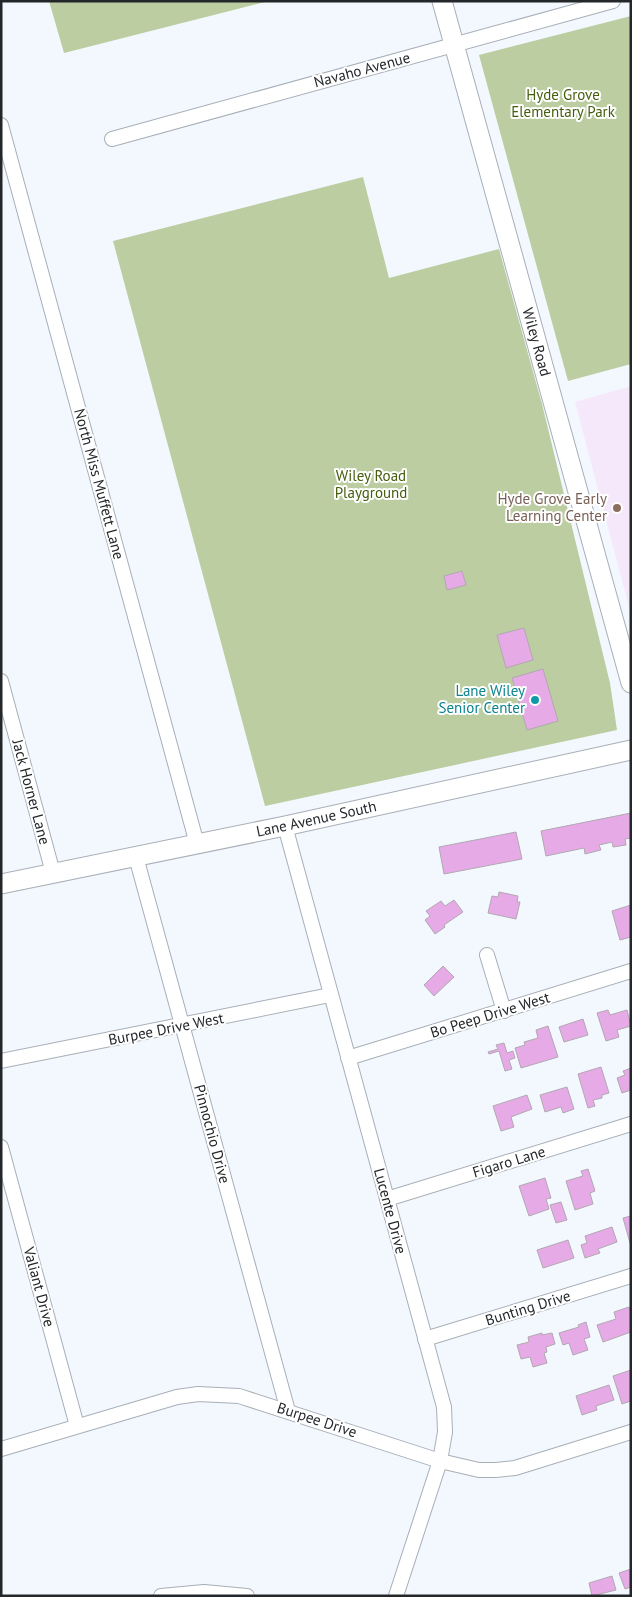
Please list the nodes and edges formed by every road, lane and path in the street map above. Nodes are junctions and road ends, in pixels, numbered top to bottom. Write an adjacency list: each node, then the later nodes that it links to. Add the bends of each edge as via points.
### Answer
1 (442, 1): 3 (street, Wiley Road)
2 (613, 1): 3 (street, Navaho Avenue)
3 (455, 45): 5 (street, Navaho Avenue); 7 (street, Wiley Road)
4 (1, 125): 10 (street, North Miss Muffett Lane)
5 (112, 139)
6 (1, 681): 12 (street, Jack Horner Lane)
7 (631, 683)
8 (631, 750): 9 (street, Lane Avenue South)
9 (285, 826): 10 (street, Lane Avenue South); 16 (street, Lucente Drive)
10 (197, 844): 11 (street, Lane Avenue South)
11 (136, 857): 12 (street, Lane Avenue South); 18 (street, Pinnochio Drive)
12 (53, 873): 13 (street, Lane Avenue South)
13 (1, 884)
14 (487, 956): 17 (street)
15 (631, 972): 17 (street, Bo Peep Drive West)
16 (330, 995): 18 (street, Burpee Drive West); 19 (street, Lucente Drive)
17 (504, 1011): 19 (street, Bo Peep Drive West)
18 (182, 1026): 20 (street, Burpee Drive West); 26 (street, Pinnochio Drive)
19 (348, 1058): 23 (street, Lucente Drive)
20 (1, 1061)
21 (631, 1124): 23 (street, Figaro Lane)
22 (1, 1147): 27 (street, Valiant Drive)
23 (387, 1199): 25 (street, Lucente Drive)
24 (631, 1276): 25 (street, Bunting Drive)
25 (425, 1339): 30 (street, Lucente Drive, via 444,1407 445,1432)
26 (288, 1410): 27 (street, Burpee Drive, via 239,1396 198,1394); 30 (street, Burpee Drive)
27 (77, 1426): 29 (street, Burpee Drive)
28 (631, 1432): 30 (street, Burpee Drive, via 515,1468 478,1470)
29 (1, 1448)
30 (440, 1461): 33 (street, Lucente Drive)
31 (161, 1596): 32 (street, via 204,1592)
32 (247, 1596)
33 (396, 1596)

